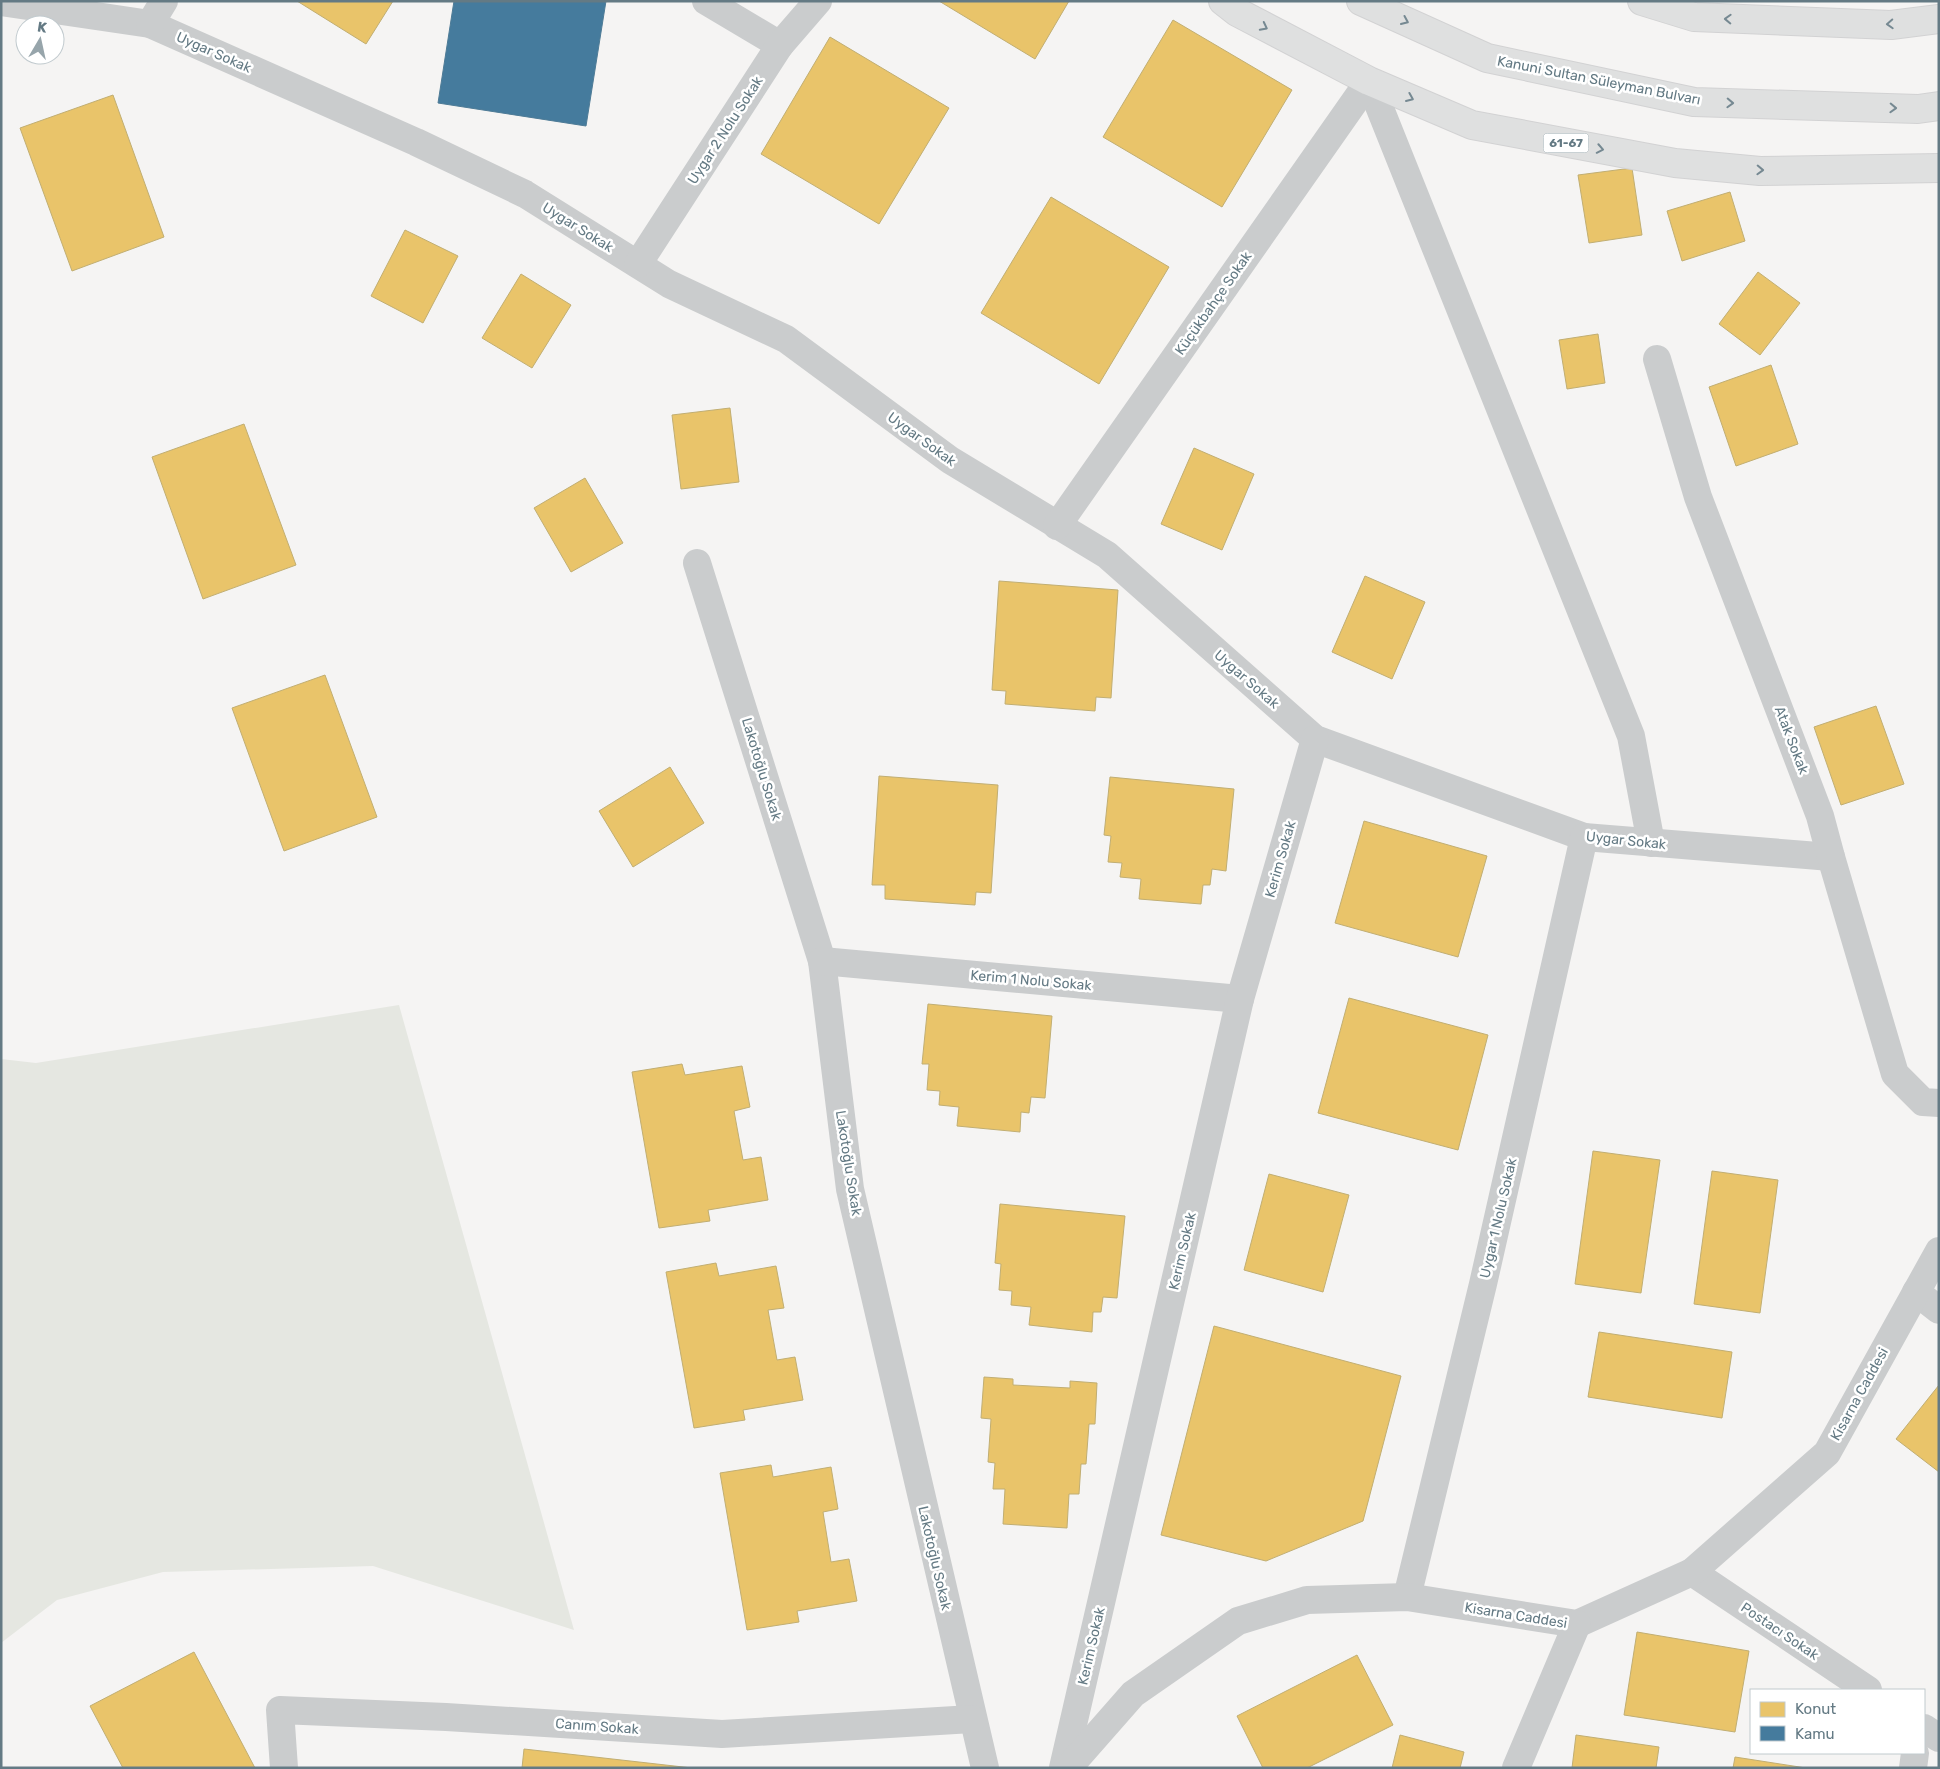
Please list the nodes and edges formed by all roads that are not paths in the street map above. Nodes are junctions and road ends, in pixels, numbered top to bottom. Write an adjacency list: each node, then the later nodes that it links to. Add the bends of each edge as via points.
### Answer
1 (706, 1): 9 (street)
2 (818, 1): 9 (street, Uygar 2 Nolu Sokak)
3 (1223, 1): 10 (main road, 61-67, one-way to 10, via 1237,12)
4 (1360, 1): 11 (main road, Kanuni Sultan Süleyman Bulvarı, one-way to 11, via 1487,58 1694,102 1918,109)
5 (1642, 1): 8 (main road, one-way to 5, via 1891,25 1694,17)
6 (1, 2): 7 (street, Uygar Sokak)
7 (157, 13): 13 (street, Uygar Sokak, via 517,190)
8 (1939, 18)
9 (780, 45): 13 (street, Uygar 2 Nolu Sokak)
10 (1369, 81): 12 (main road, 61-67, one-way to 12, via 1472,125 1675,163 1760,171); 15 (street, Küçükbahçe Sokak); 19 (street, via 1631,736)
11 (1939, 106)
12 (1939, 168)
13 (638, 264): 15 (street, Uygar Sokak, via 669,284 786,339 950,460)
14 (1657, 359): 20 (street, Atak Sokak, via 1698,496 1817,807)
15 (1057, 526): 17 (street, Uygar Sokak, via 1107,555)
16 (697, 563): 21 (street, Lakotoğlu Sokak)
17 (1315, 739): 18 (street, Uygar Sokak); 22 (street, Kerim Sokak)
18 (1584, 837): 19 (street, Uygar Sokak); 28 (street, Uygar 1 Nolu Sokak, via 1483,1284)
19 (1651, 843): 20 (street, Uygar Sokak)
20 (1830, 857): 23 (street, Atak Sokak, via 1895,1074 1923,1102)
21 (822, 961): 22 (street, Kerim 1 Nolu Sokak); 31 (street, Lakotoğlu Sokak, via 850,1189)
22 (1240, 1000): 37 (street, Kerim Sokak)
23 (1939, 1103)
24 (1939, 1251): 25 (street, Kisarna Caddesi)
25 (1916, 1292): 26 (street); 27 (street, Kisarna Caddesi, via 1826,1453)
26 (1939, 1310)
27 (1692, 1572): 29 (street, Kisarna Caddesi); 30 (street, Postacı Sokak)
28 (1407, 1597): 29 (street, Kisarna Caddesi); 38 (street, Kisarna Caddesi, via 1307,1600 1238,1621 1133,1694)
29 (1577, 1624): 39 (street)
30 (1867, 1689)
31 (972, 1719): 35 (street, Canım Sokak, via 722,1734 280,1710); 36 (street, Lakotoğlu Sokak)
32 (1925, 1729): 33 (street)
33 (1939, 1738)
34 (1915, 1754): 40 (street)
35 (284, 1768)
36 (985, 1768)
37 (1063, 1768)
38 (1068, 1768)
39 (1516, 1768)
40 (1912, 1768)

